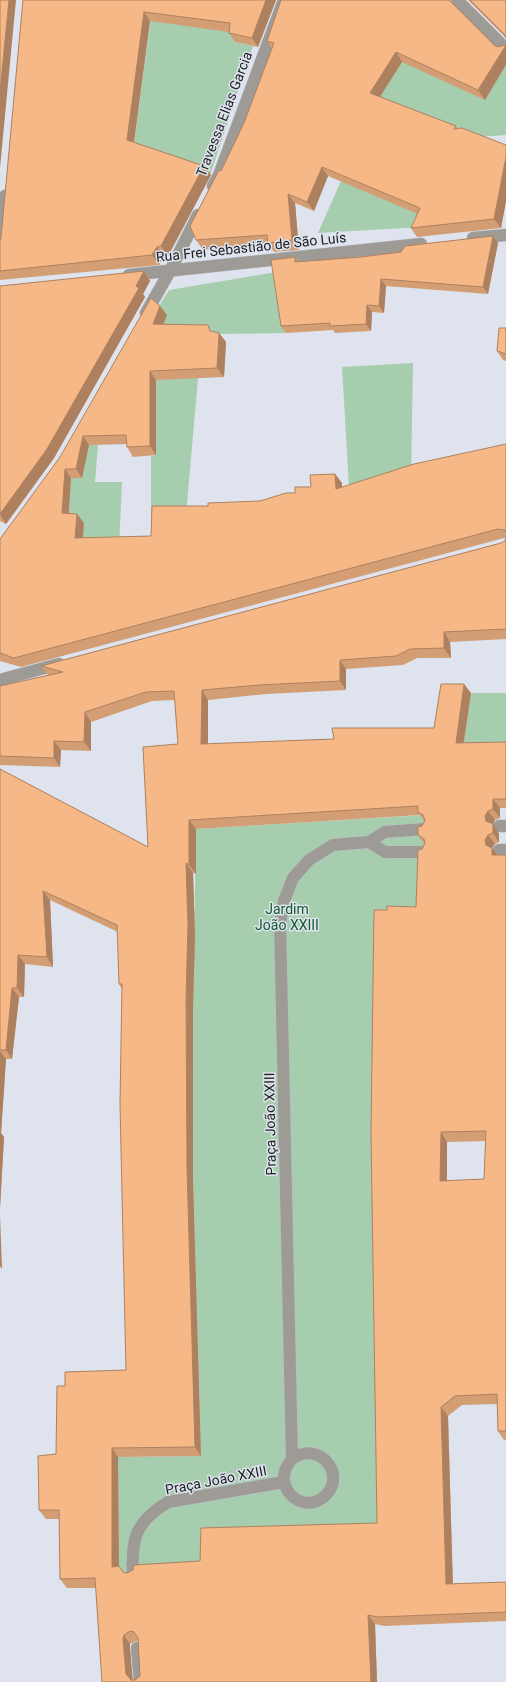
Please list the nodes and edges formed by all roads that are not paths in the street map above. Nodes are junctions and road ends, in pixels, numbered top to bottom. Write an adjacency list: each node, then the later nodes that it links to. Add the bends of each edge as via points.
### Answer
1 (284, 0): 9 (street, Travessa Elias Garcia, via 219,175)
2 (457, 0): 3 (street)
3 (506, 49)
4 (6, 185): 8 (street)
5 (506, 235): 6 (street)
6 (459, 240)
7 (436, 242): 9 (street, Rua Frei Sebastião de São Luís)
8 (0, 247)
9 (170, 271): 10 (street, Rua Frei Sebastião de São Luís); 11 (street, Travessa Elias Garcia)
10 (116, 276)
11 (138, 326)
12 (69, 662): 13 (street)
13 (0, 680)
14 (424, 829): 15 (street, Praça João XXIII, via 385,832)
15 (369, 842): 16 (street, via 385,852); 17 (street, Praça João XXIII, via 333,845 309,860 293,878 284,901 280,923)
16 (424, 852)
17 (292, 1459): 18 (street, Praça João XXIII, via 285,1470); 18 (street, Praça João XXIII, via 302,1453 319,1455 331,1468 331,1486 325,1496 315,1502 303,1502 288,1493)
18 (284, 1482): 19 (street, Praça João XXIII, via 168,1502 158,1508 144,1522 136,1536 132,1551)
19 (133, 1575)
20 (137, 1648): 21 (street)
21 (140, 1682)

